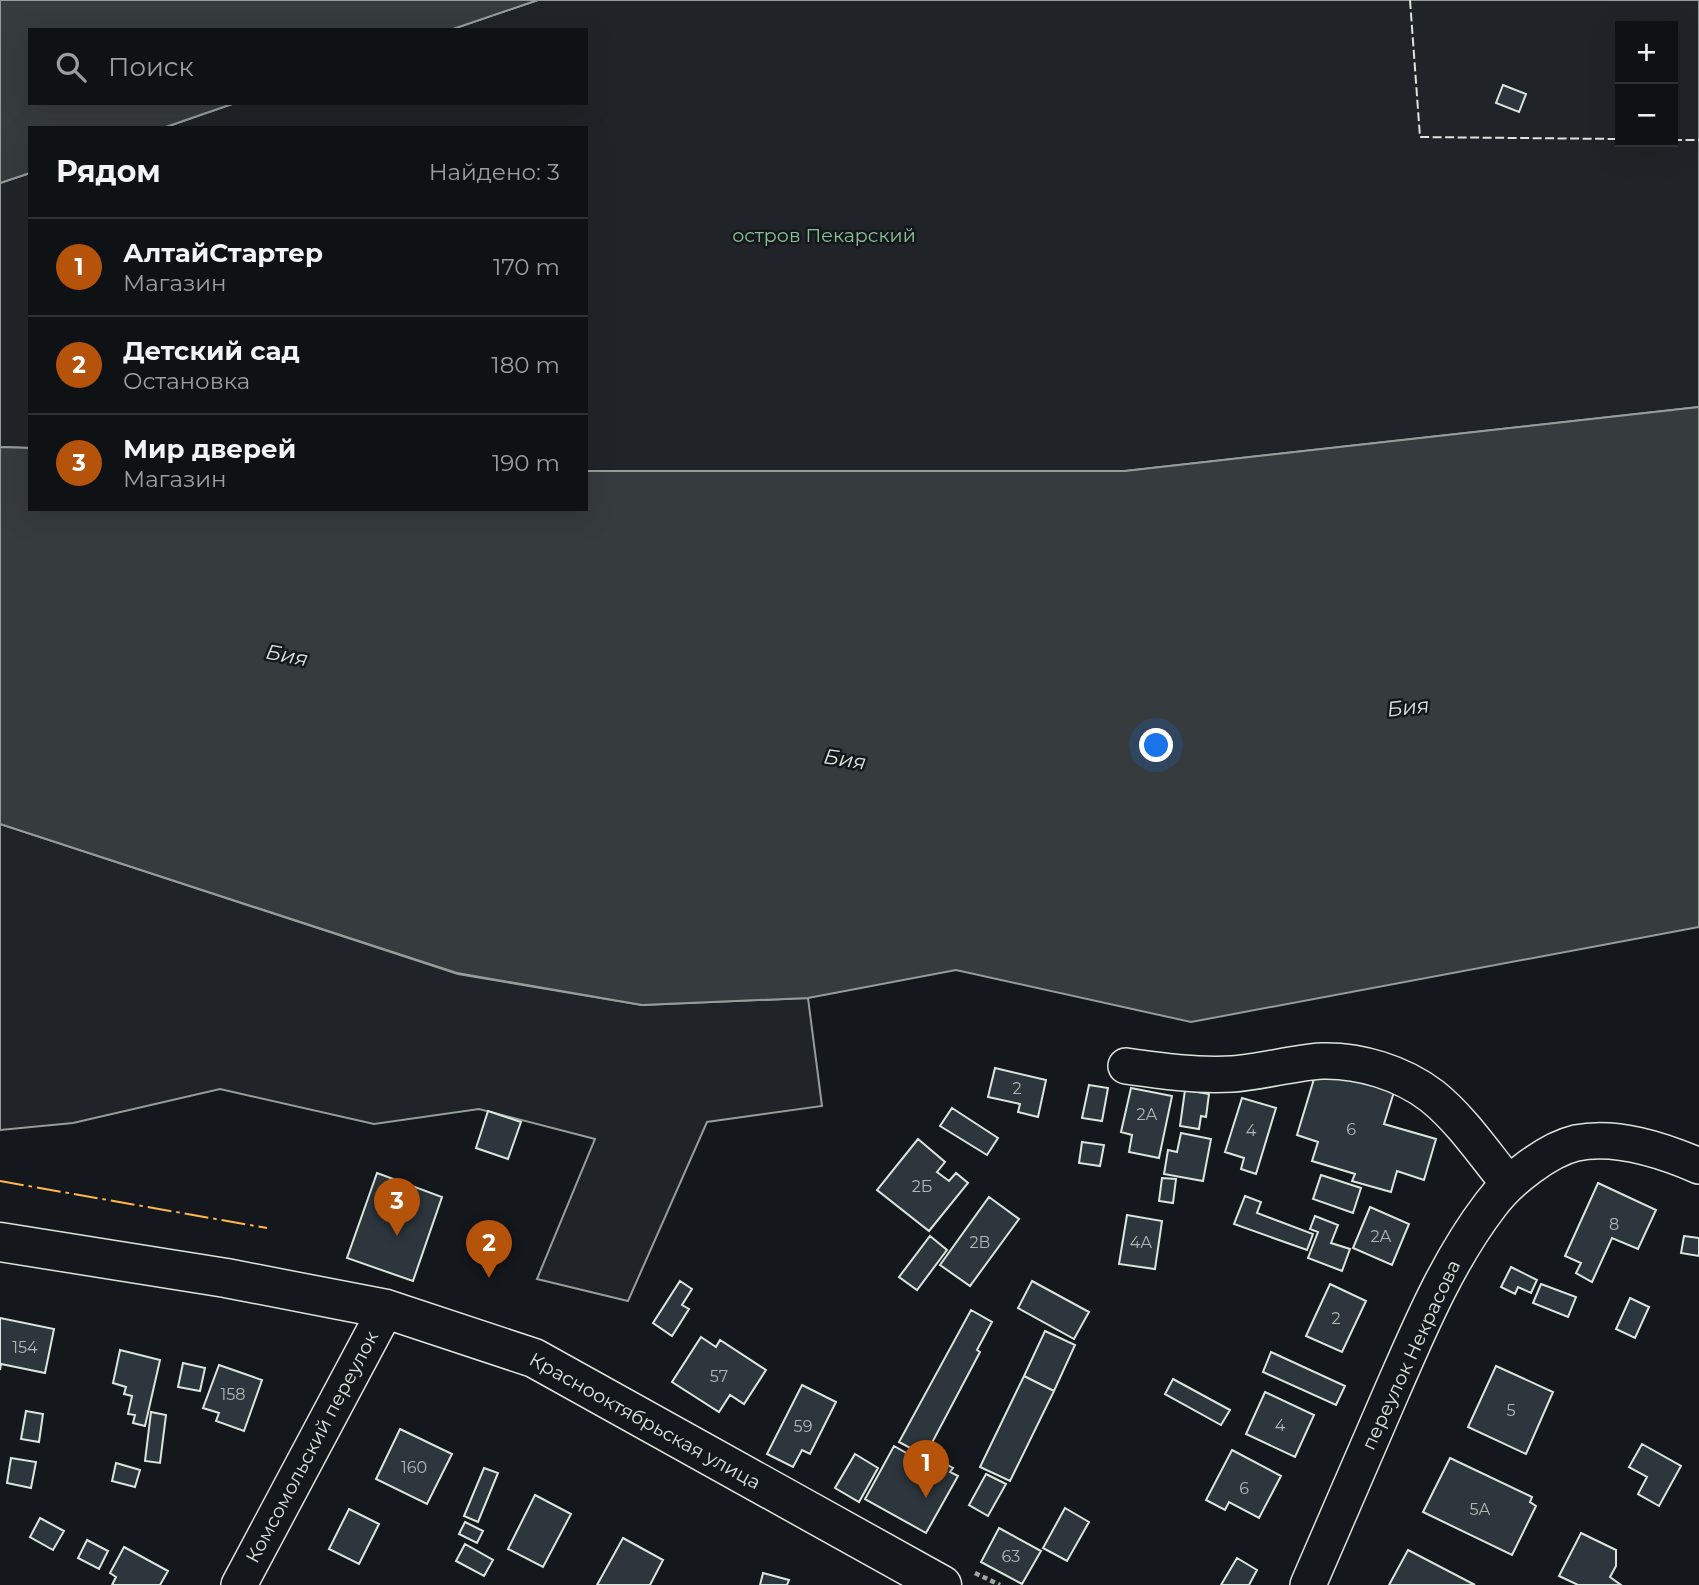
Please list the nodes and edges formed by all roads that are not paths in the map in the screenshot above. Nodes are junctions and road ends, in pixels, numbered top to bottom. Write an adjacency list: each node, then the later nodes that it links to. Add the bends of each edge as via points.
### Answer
1 (1126, 1066): 3 (street, via 1232,1074 1324,1061 1380,1069 1431,1095)
2 (1687, 1161): 3 (street, переулок Некрасова, via 1631,1144 1574,1144 1545,1157)
3 (1509, 1184): 8 (street, переулок Некрасова, via 1491,1203 1450,1267)
4 (0, 1242): 5 (main road, Краснооктябрьская улица)
5 (386, 1309): 6 (street, Комсомольский переулок); 7 (main road, Краснооктябрьская улица, via 534,1358)
6 (239, 1585)
7 (942, 1585)
8 (1308, 1585)

